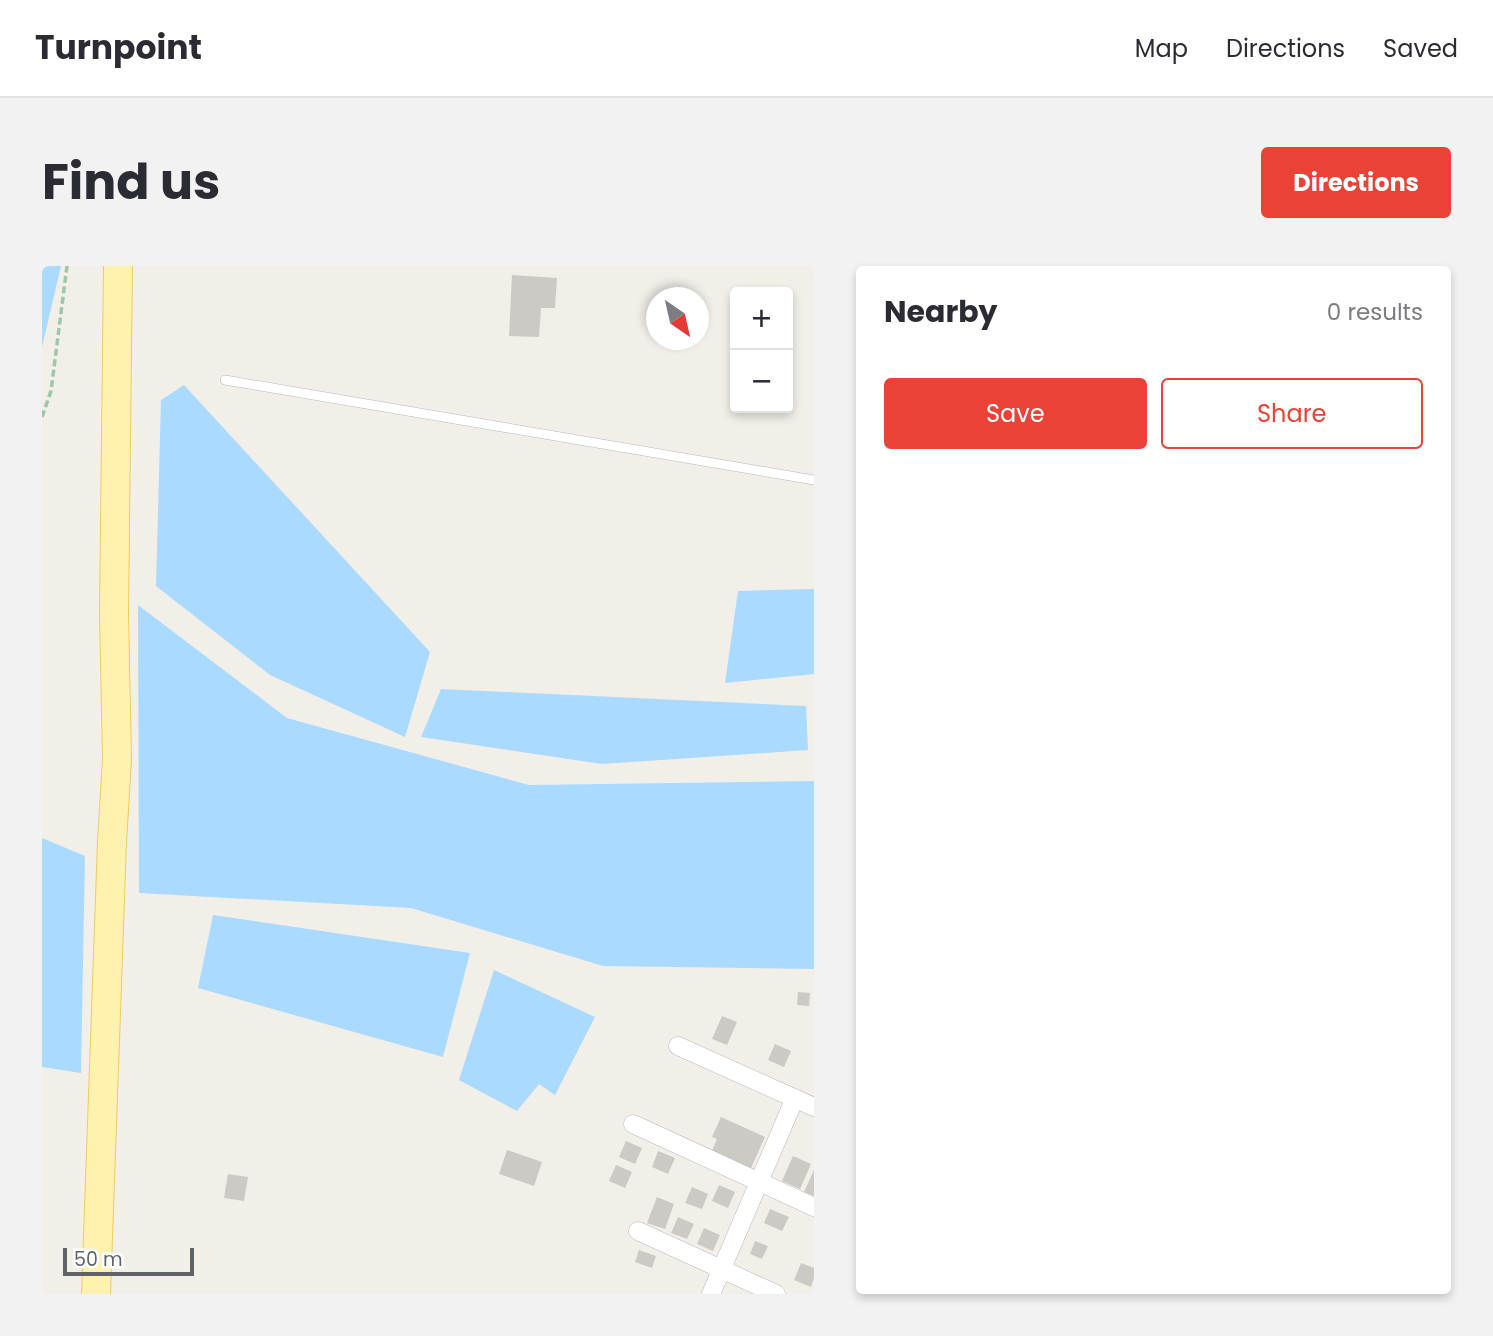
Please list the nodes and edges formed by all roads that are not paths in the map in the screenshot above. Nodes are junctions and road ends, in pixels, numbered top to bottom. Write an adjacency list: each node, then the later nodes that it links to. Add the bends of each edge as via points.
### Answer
1 (118, 266): 12 (main road, via 117,748)
2 (225, 380): 3 (lane)
3 (814, 480)
4 (678, 1046): 5 (street)
5 (795, 1098): 6 (street); 8 (street)
6 (814, 1107)
7 (633, 1124): 8 (street)
8 (760, 1182): 9 (street); 11 (street)
9 (814, 1207)
10 (638, 1231): 11 (street)
11 (722, 1270): 13 (street); 14 (street)
12 (96, 1294)
13 (711, 1294)
14 (776, 1294)

